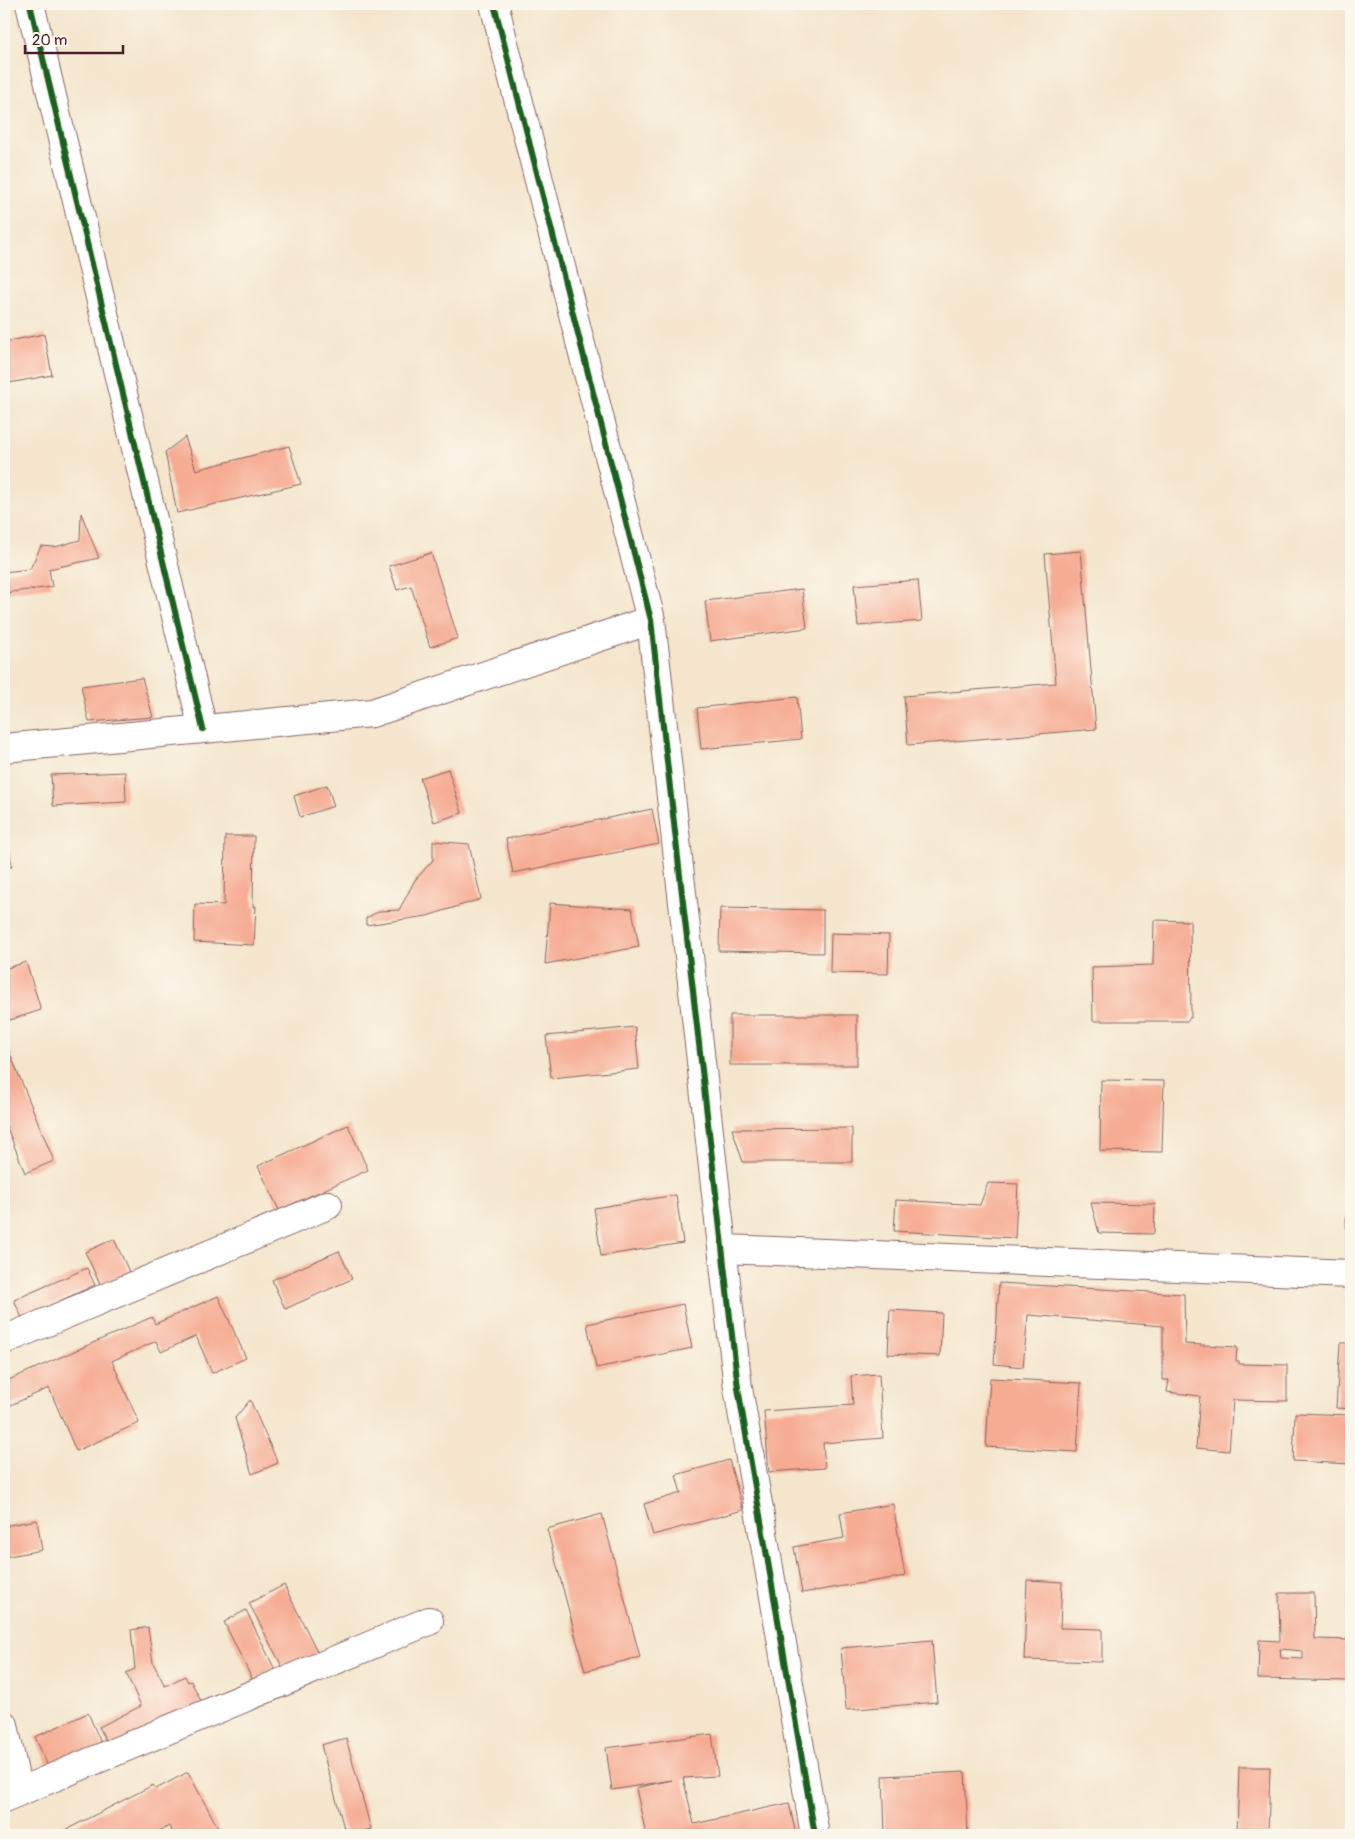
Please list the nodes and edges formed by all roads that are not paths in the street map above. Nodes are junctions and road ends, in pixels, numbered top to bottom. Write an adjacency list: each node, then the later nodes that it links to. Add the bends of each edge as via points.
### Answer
1 (30, 4): 4 (street)
2 (494, 4): 3 (street)
3 (651, 620): 4 (street, via 372,713); 7 (street)
4 (203, 729): 5 (street)
5 (4, 748)
6 (328, 1206): 9 (street)
7 (723, 1249): 8 (street); 13 (street, via 738,1388)
8 (1351, 1274)
9 (4, 1340)
10 (429, 1622): 12 (street)
11 (4, 1725): 12 (street)
12 (11, 1795)
13 (815, 1835)

